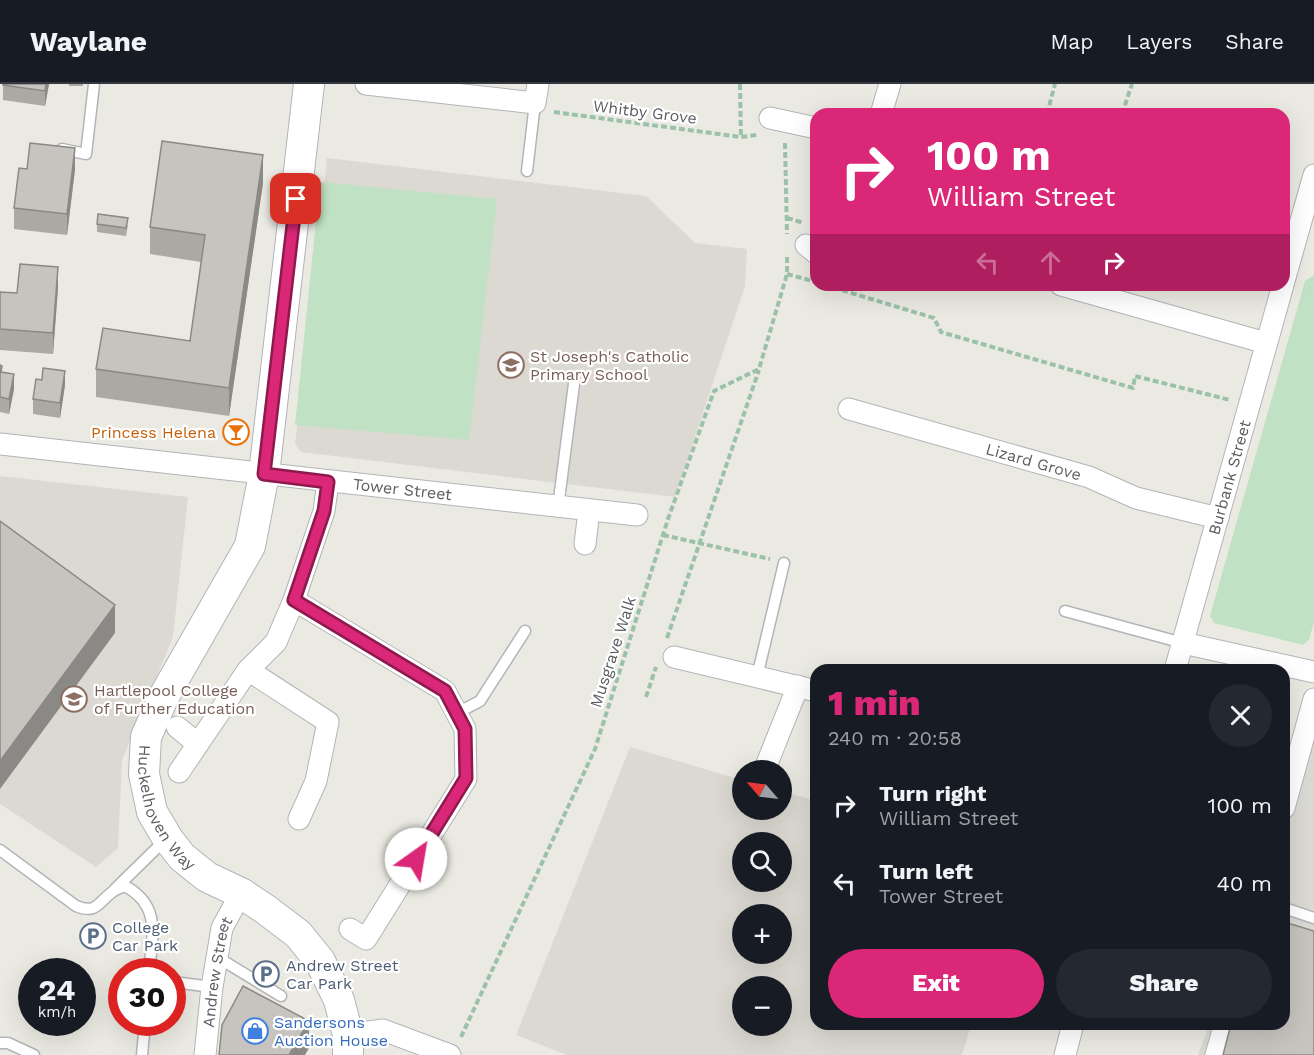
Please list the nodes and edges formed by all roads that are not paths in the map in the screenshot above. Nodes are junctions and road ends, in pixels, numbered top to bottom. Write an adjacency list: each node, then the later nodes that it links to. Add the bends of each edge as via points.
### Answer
1 (94, 84): 9 (lane, via 86,153)
2 (309, 84): 20 (street, Huckelhoven Way)
3 (366, 84): 5 (street)
4 (890, 84): 6 (street)
5 (539, 100): 10 (lane)
6 (883, 108)
7 (777, 119): 8 (street)
8 (810, 127)
9 (53, 148)
10 (527, 171)
11 (1314, 175): 12 (street)
12 (1305, 243): 13 (street)
13 (1290, 269)
14 (1082, 291): 16 (street)
15 (1281, 291): 16 (street, Burbank Street)
16 (1266, 343): 25 (street, Burbank Street)
17 (574, 384): 22 (lane)
18 (849, 409): 25 (street, Lizard Grove, via 1089,477 1136,498)
19 (0, 444): 20 (street, Tower Street)
20 (264, 474): 21 (street, Tower Street); 48 (street, Huckelhoven Way, via 250,546 163,698 146,737 144,774 152,812)
21 (328, 482): 22 (street, Tower Street); 28 (street, via 324,511)
22 (558, 507): 23 (street, Tower Street)
23 (589, 511): 24 (street, Tower Street); 26 (street)
24 (637, 515)
25 (1218, 518): 31 (street, Burbank Street)
26 (585, 544)
27 (784, 563): 38 (lane)
28 (294, 600): 36 (street, via 276,642); 41 (street, via 445,691)
29 (1065, 611): 31 (lane)
30 (525, 631): 41 (lane, via 480,701)
31 (1183, 643): 33 (street, Burbank Street); 34 (street)
32 (665, 655): 38 (street)
33 (1176, 664)
34 (1278, 664)
35 (1290, 667): 37 (street)
36 (248, 670): 43 (street); 47 (street, via 328,722 316,781)
37 (1314, 672)
38 (757, 677): 39 (street)
39 (807, 688): 44 (street)
40 (1314, 699): 46 (street)
41 (457, 713): 54 (street, via 465,729 466,778 366,939)
42 (177, 727): 43 (street)
43 (198, 744): 45 (street)
44 (770, 760)
45 (179, 772)
46 (1290, 786)
47 (299, 819)
48 (167, 838): 50 (lane); 51 (street, Huckelhoven Way, via 207,877)
49 (0, 850): 50 (lane, via 76,906 95,908)
50 (112, 891): 56 (lane, via 125,886 145,901 151,912)
51 (241, 893): 55 (street, Andrew Street, via 222,928); 64 (street, Huckelhoven Way, via 298,934 320,961 339,1000)
52 (1290, 910): 53 (lane)
53 (1314, 918)
54 (350, 929)
55 (217, 957): 58 (street, Andrew Street); 59 (lane)
56 (150, 958)
57 (186, 984): 58 (lane)
58 (212, 987): 68 (street, Andrew Street)
59 (281, 996)
60 (1071, 1030): 69 (street)
61 (1223, 1030): 70 (street)
62 (144, 1036): 67 (lane)
63 (0, 1042): 66 (lane)
64 (348, 1045): 65 (street, via 383,1030)
65 (455, 1047)
66 (34, 1055)
67 (142, 1055)
68 (205, 1055)
69 (1065, 1055)
70 (1216, 1055)

